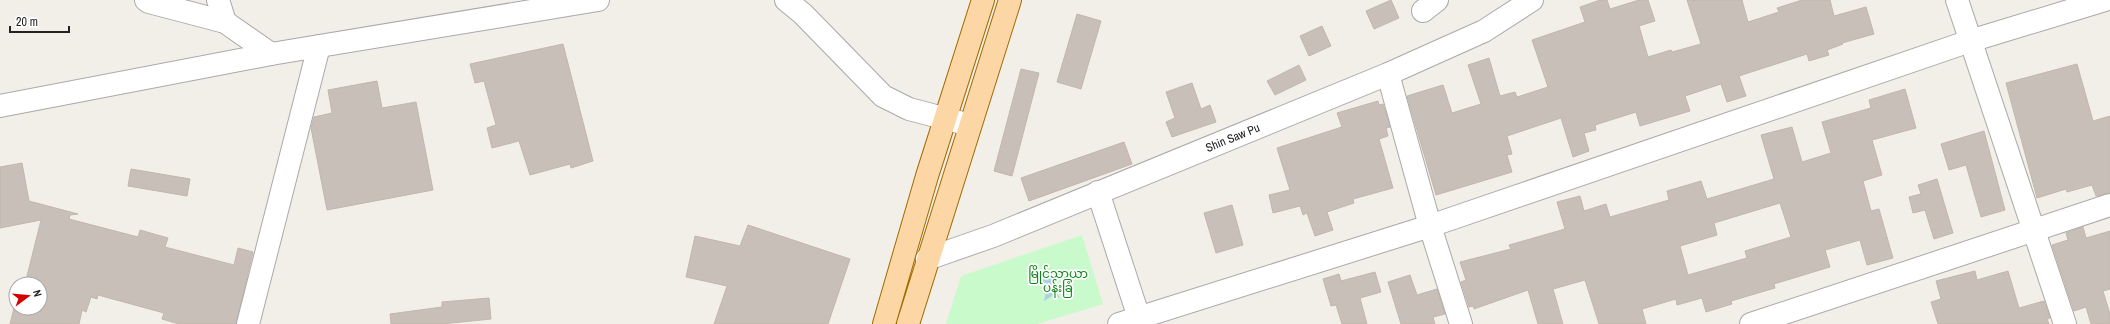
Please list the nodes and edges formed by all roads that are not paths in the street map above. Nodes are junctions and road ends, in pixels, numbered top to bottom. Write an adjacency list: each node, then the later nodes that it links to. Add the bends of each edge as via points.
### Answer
1 (146, 0): 10 (street)
2 (218, 0): 10 (street)
3 (598, 0): 12 (street)
4 (786, 0): 16 (street, via 803,14 883,96 909,109)
5 (983, 0): 16 (main road)
6 (1010, 0): 17 (main road)
7 (1532, 0): 14 (street, Shin Saw Pu, via 1484,30)
8 (1956, 0): 11 (street)
9 (2105, 0): 11 (street)
10 (225, 22): 13 (street)
11 (1970, 41): 20 (street); 21 (street)
12 (319, 46): 13 (street); 24 (street)
13 (271, 54): 15 (street)
14 (1388, 74): 18 (street, Shin Saw Pu); 20 (street)
15 (0, 106)
16 (946, 119): 17 (street); 25 (main road)
17 (970, 125): 22 (main road)
18 (1098, 192): 22 (street, Shin Saw Pu, via 993,236); 23 (street)
19 (2110, 205): 21 (street)
20 (1430, 226): 23 (street); 27 (street)
21 (2034, 231): 28 (street); 29 (street)
22 (927, 259): 26 (main road)
23 (1133, 322)
24 (248, 324)
25 (884, 324)
26 (908, 324)
27 (1461, 324)
28 (1752, 324)
29 (2065, 324)

